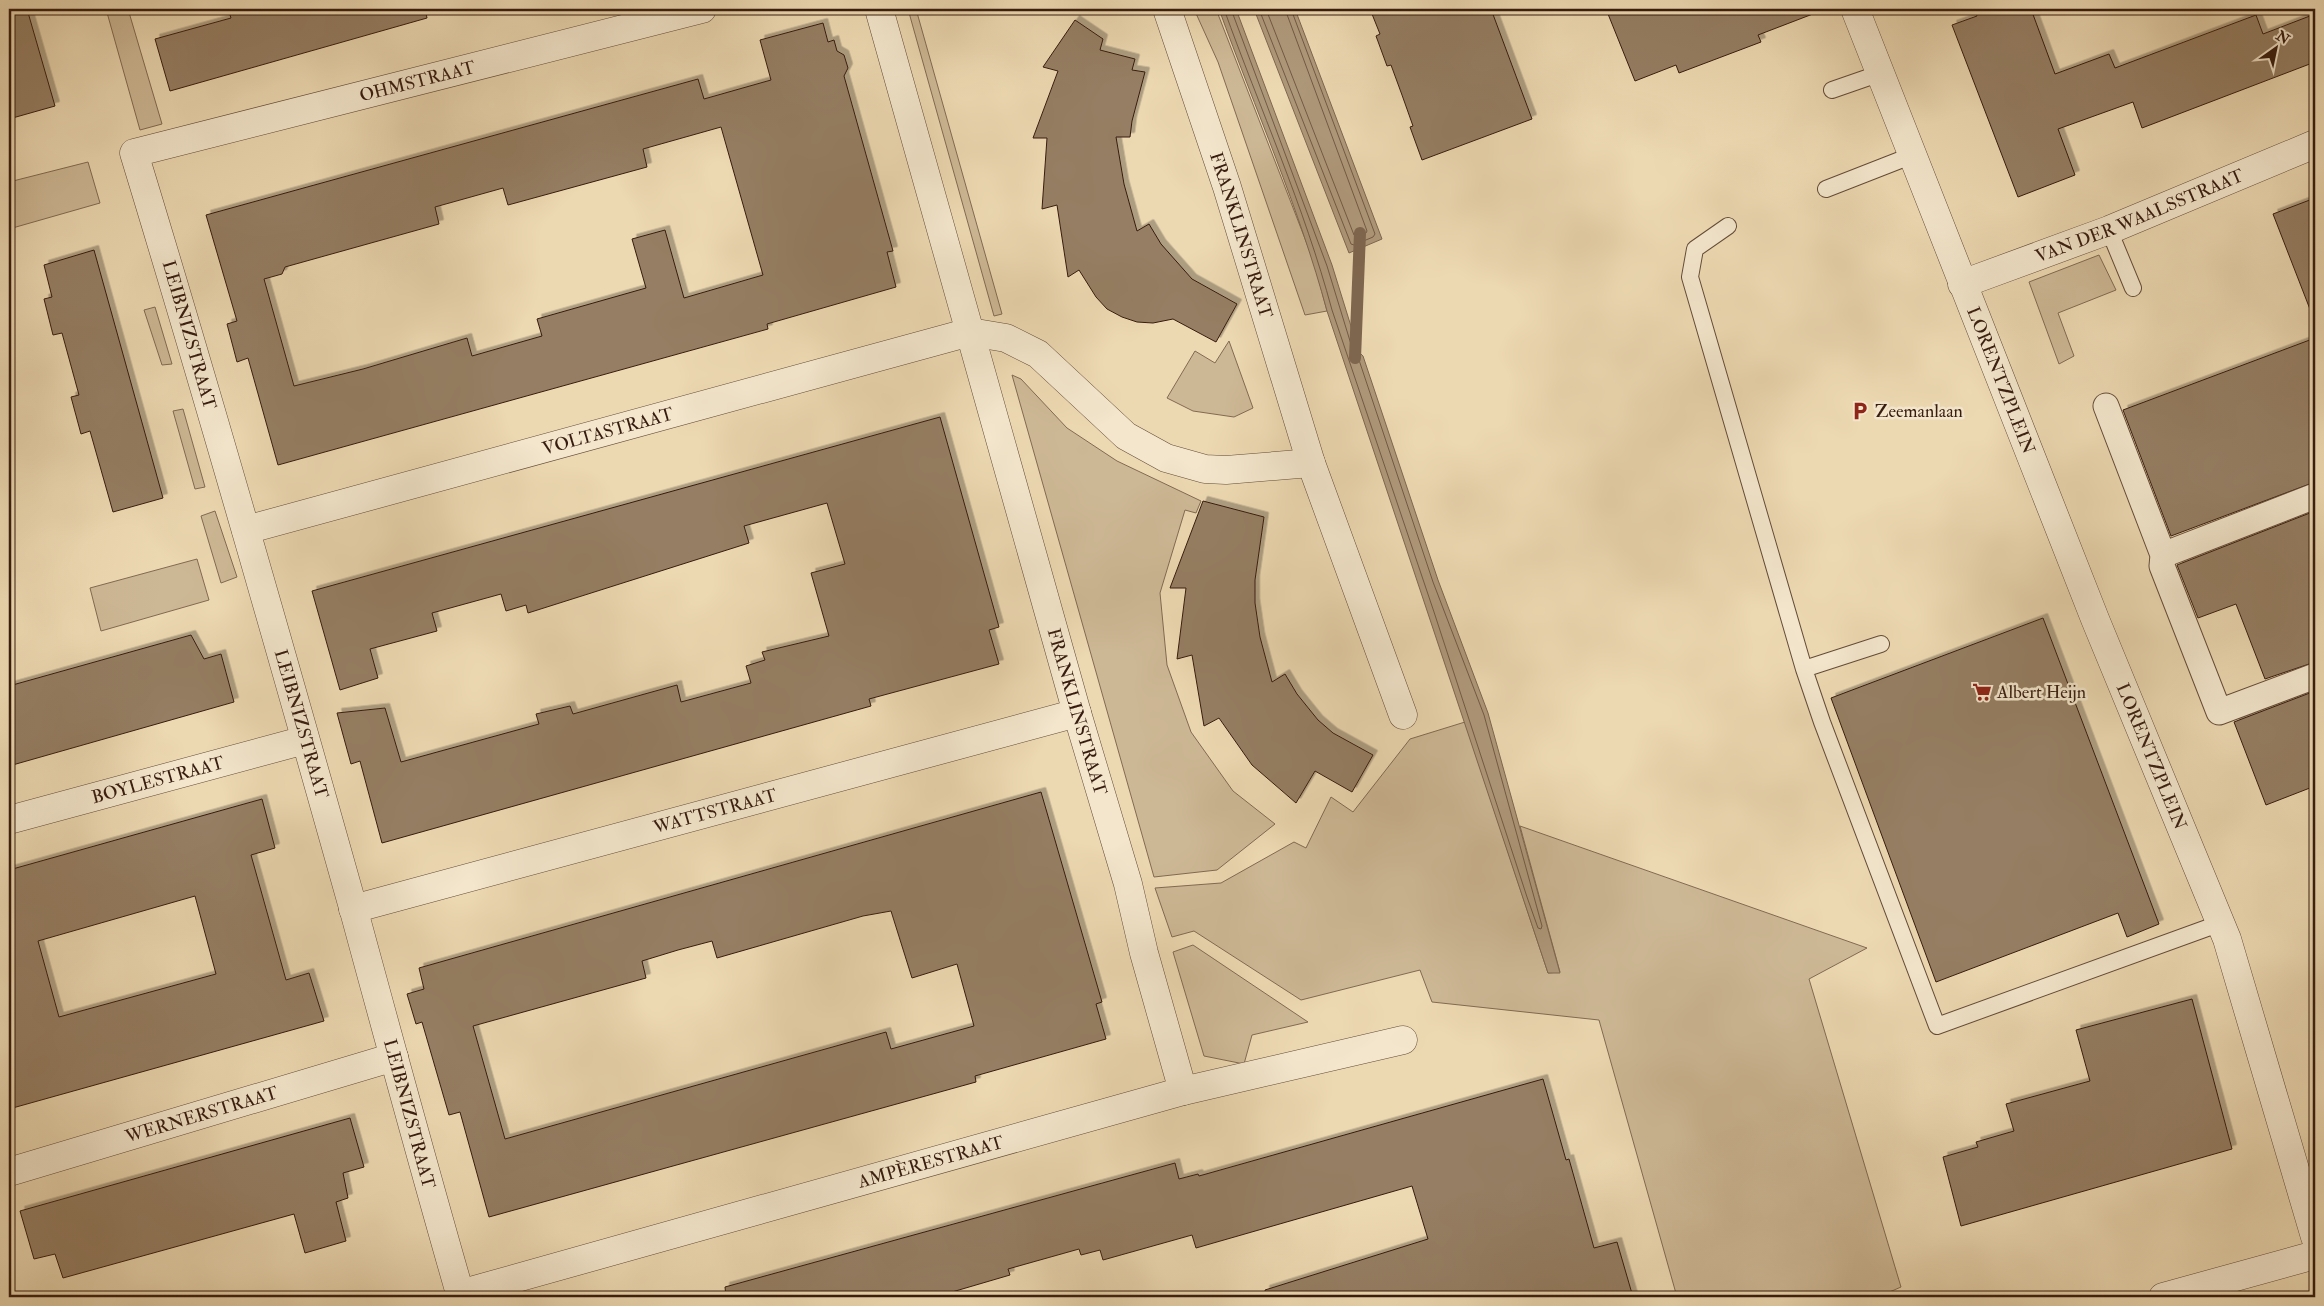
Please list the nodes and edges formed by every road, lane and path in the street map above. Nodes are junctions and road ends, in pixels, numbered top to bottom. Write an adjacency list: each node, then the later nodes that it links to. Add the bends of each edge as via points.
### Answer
1 (702, 9): 8 (street, OHMSTRAAT)
2 (879, 9): 15 (street, FRANKLINSTRAAT)
3 (1167, 9): 17 (street, FRANKLINSTRAAT, via 1227,187)
4 (1855, 9): 5 (street)
5 (1881, 73): 6 (lane); 9 (street)
6 (1832, 90)
7 (2315, 144): 12 (street, VAN DER WAALSSTRAAT)
8 (134, 153): 19 (street, LEIBNIZSTRAAT)
9 (1913, 155): 10 (lane); 13 (street)
10 (1826, 189)
11 (1728, 226): 22 (lane, via 1695,249 1690,277)
12 (2109, 230): 13 (street, VAN DER WAALSSTRAAT); 14 (lane)
13 (1962, 284): 29 (street, LORENTZPLEIN, via 2095,619)
14 (2133, 288)
15 (970, 332): 17 (street, via 1006,338 1038,354 1126,436 1166,458 1205,469 1226,470); 19 (street, VOLTASTRAAT); 24 (street, FRANKLINSTRAAT)
16 (2106, 406): 20 (street)
17 (1311, 463): 25 (street, FRANKLINSTRAAT)
18 (2315, 496): 20 (street)
19 (246, 530): 26 (street, LEIBNIZSTRAAT)
20 (2163, 561): 23 (street, via 2219,712)
21 (1881, 644): 22 (lane)
22 (1804, 669): 29 (lane, via 1937,1026)
23 (2315, 676)
24 (1076, 713): 28 (street, WATTSTRAAT); 32 (street, FRANKLINSTRAAT, via 1128,884)
25 (1403, 715)
26 (305, 740): 27 (street, BOYLESTRAAT); 28 (street, LEIBNIZSTRAAT)
27 (9, 820)
28 (353, 908): 31 (street, LEIBNIZSTRAAT)
29 (2221, 923): 34 (street, LORENTZPLEIN)
30 (1403, 1040): 32 (street, AMPÈRESTRAAT)
31 (394, 1058): 33 (street, WERNERSTRAAT); 36 (street, LEIBNIZSTRAAT)
32 (1183, 1091): 36 (street, AMPÈRESTRAAT)
33 (9, 1172)
34 (2315, 1237)
35 (2315, 1255): 37 (street)
36 (461, 1296)
37 (2163, 1297)

